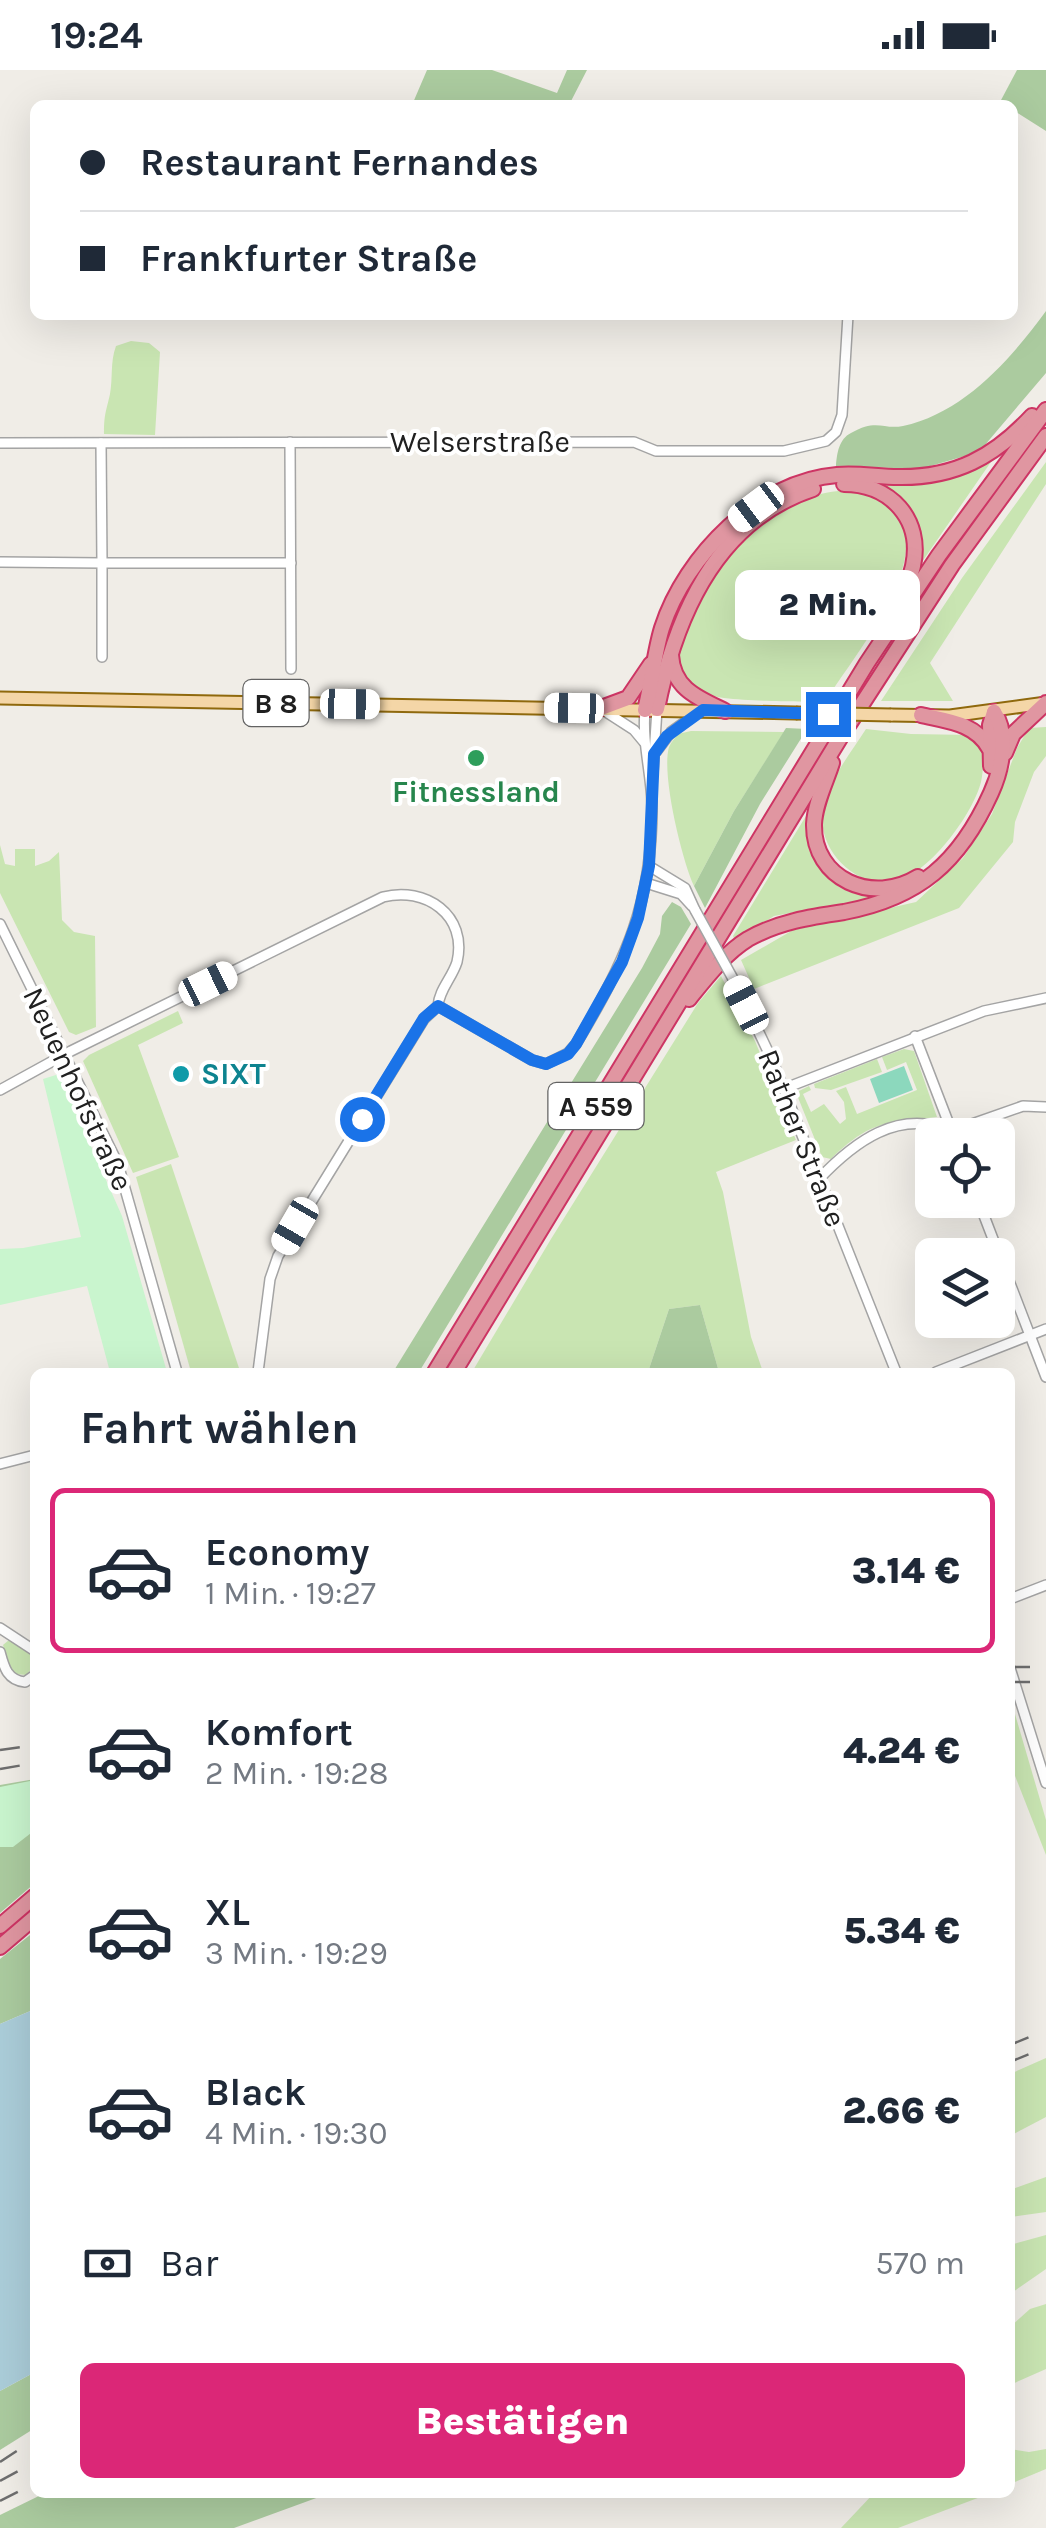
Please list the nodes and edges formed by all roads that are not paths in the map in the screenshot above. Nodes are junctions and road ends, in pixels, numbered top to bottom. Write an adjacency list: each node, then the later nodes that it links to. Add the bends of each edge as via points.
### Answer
1 (848, 320): 6 (street, Welserstraße, via 840,424 810,447 656,451 634,442)
2 (1046, 401): 11 (highway, via 1002,445 966,467 920,477 823,477 756,507 689,574 662,628)
3 (1046, 410): 13 (highway, A 559)
4 (1046, 436): 23 (highway, A 559)
5 (0, 442): 7 (street, Welserstraße)
6 (290, 442): 7 (street, Welserstraße); 9 (street)
7 (101, 443): 10 (street)
8 (0, 562): 10 (street)
9 (291, 562): 10 (street); 14 (street)
10 (102, 563): 12 (street)
11 (664, 652): 13 (highway, via 701,581 736,538 800,493 854,484 898,503 915,543 907,583); 17 (highway, via 628,698); 18 (highway); 20 (highway, via 681,686)
12 (102, 657)
13 (867, 664): 49 (highway, A 559)
14 (291, 669)
15 (0, 698): 17 (main road, B 8)
16 (1046, 703): 21 (main road, B 8); 26 (highway, via 1013,734)
17 (601, 708): 18 (main road, B 8); 24 (street)
18 (651, 710): 19 (main road, B 8); 24 (street); 25 (street)
19 (703, 710): 20 (main road, B 8); 25 (street, via 671,732)
20 (725, 710): 22 (main road, B 8, bridge)
21 (994, 712): 22 (main road, B 8); 26 (highway, via 1002,722)
22 (921, 716): 26 (highway, via 975,731)
23 (840, 738): 26 (highway, via 817,806 818,847 827,865 872,890 905,884 949,849); 35 (highway, A 559)
24 (644, 742): 27 (street)
25 (654, 754): 27 (street)
26 (996, 762): 35 (highway, via 995,784 970,834 923,884 886,902 794,920 744,941)
27 (651, 784): 28 (street)
28 (649, 866): 29 (street); 30 (street, via 676,880)
29 (646, 883): 30 (street); 33 (street, via 622,962 576,1044 554,1062 532,1060)
30 (688, 896): 37 (street, Rather Straße, bridge)
31 (0, 924): 36 (street, Neuenhofstraße)
32 (1046, 998): 34 (street, via 984,1010)
33 (438, 1006): 36 (street, via 456,962 455,928 433,902 398,893); 48 (street, via 424,1018 278,1256)
34 (915, 1036): 37 (street); 40 (street)
35 (648, 1052): 50 (highway, A 559)
36 (64, 1054): 38 (street); 47 (street, Neuenhofstraße, via 118,1164)
37 (784, 1089): 43 (street, Rather Straße)
38 (0, 1090)
39 (1046, 1107): 41 (street, via 1024,1106)
40 (946, 1118)
41 (992, 1118)
42 (915, 1125): 43 (street, via 884,1129 854,1144)
43 (818, 1180): 51 (street, Rather Straße)
44 (985, 1218): 46 (street)
45 (1046, 1330): 46 (street)
46 (1030, 1336): 52 (street); 53 (street)
47 (176, 1368)
48 (259, 1368)
49 (436, 1368)
50 (456, 1368)
51 (894, 1368)
52 (946, 1368)
53 (1046, 1377)
54 (30, 1456): 55 (street)
55 (0, 1464)
56 (1046, 1585): 57 (street)
57 (1015, 1597)
58 (0, 1628): 59 (street)
59 (30, 1647)
60 (0, 1652): 61 (street, via 12,1678)
61 (30, 1678)
62 (1015, 1684): 63 (street)
63 (1046, 1783)
64 (30, 1900): 66 (highway)
65 (30, 1921): 67 (highway)
66 (0, 1926)
67 (0, 1947)

